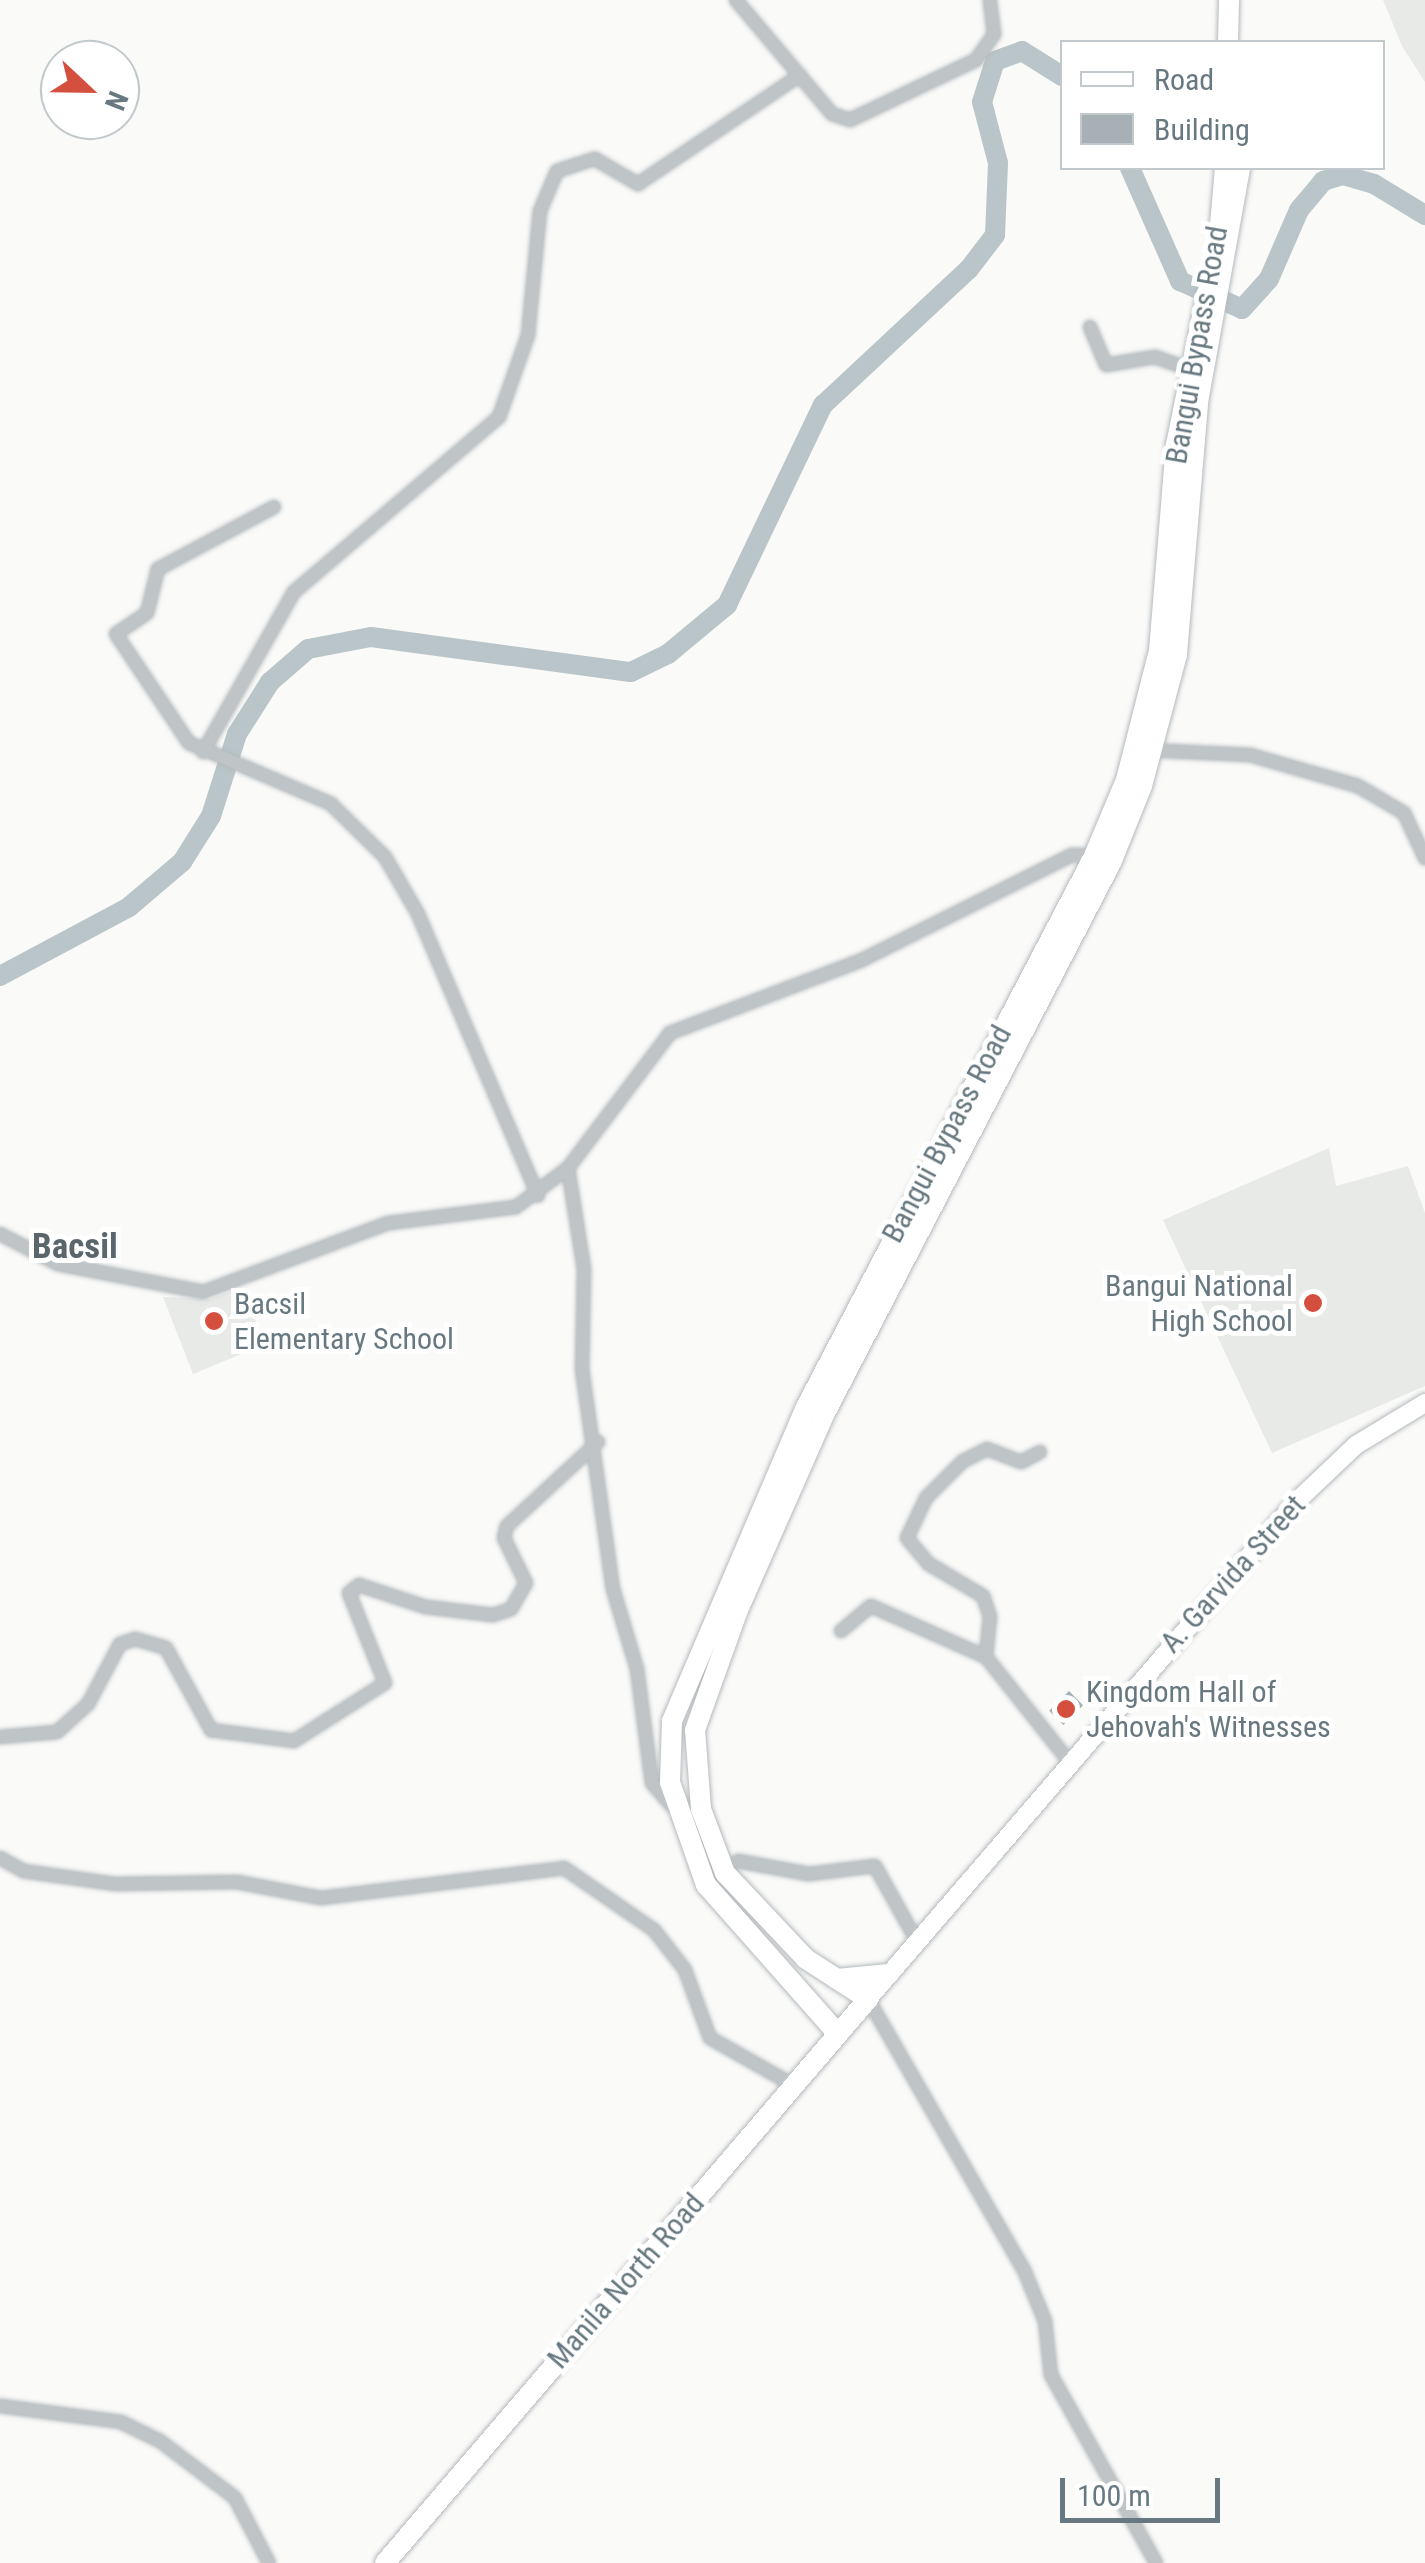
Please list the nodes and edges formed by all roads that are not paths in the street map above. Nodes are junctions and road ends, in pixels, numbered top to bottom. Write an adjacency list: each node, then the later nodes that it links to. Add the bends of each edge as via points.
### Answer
1 (736, 0): 7 (street)
2 (990, 0): 7 (street, via 994,34 976,60 860,118 832,114)
3 (1229, 0): 5 (highway)
4 (1243, 0): 6 (highway)
5 (1228, 40)
6 (1242, 40)
7 (800, 75): 15 (street, via 638,184 594,159 558,171 540,212 528,336 499,417 294,592)
8 (1225, 170): 10 (highway, Bangui Bypass Road)
9 (1240, 170): 10 (highway, Bangui Bypass Road)
10 (1219, 268): 12 (highway, Bangui Bypass Road)
11 (1090, 327): 12 (street, via 1106,365 1155,357)
12 (1196, 371): 14 (highway, Bangui Bypass Road)
13 (274, 506): 15 (street, via 158,569 146,613 116,634 175,729)
14 (1144, 750): 16 (street, via 1250,756 1358,786 1404,813); 17 (highway, Bangui Bypass Road)
15 (206, 753): 19 (street, via 332,804 385,857 418,914)
16 (1425, 858)
17 (1103, 859): 18 (street, via 1072,855 862,960 670,1033); 28 (highway, Bangui Bypass Road, via 852,1316 714,1610 672,1721); 31 (highway, Bangui Bypass Road, via 825,1414 705,1693 692,1753 701,1809 725,1873)
18 (568, 1168): 19 (street); 22 (street, via 584,1270 582,1369)
19 (538, 1196): 20 (street, via 504,1210 389,1223 202,1292 58,1264)
20 (0, 1234)
21 (1425, 1403): 27 (main road, A. Garvida Street, via 1326,1470)
22 (598, 1442): 26 (street, via 507,1526 504,1538 526,1583 511,1609 474,1614 426,1608 359,1585 348,1593 385,1683 294,1741 210,1730 166,1648 135,1639 120,1644 88,1704 56,1732); 28 (street, via 601,1514 637,1669 648,1766 656,1792)
23 (1040, 1452): 25 (street, via 1021,1462 987,1450 963,1461 926,1498 907,1538 921,1558 983,1596 990,1616)
24 (840, 1630): 25 (street, via 872,1606)
25 (986, 1658): 27 (street)
26 (0, 1737)
27 (1071, 1764): 32 (main road, A. Garvida Street)
28 (676, 1811): 33 (highway, Bangui Bypass Road, via 706,1885)
29 (0, 1858): 40 (street, via 23,1871 116,1884 236,1882 321,1898 564,1868 654,1930 685,1970 710,2038)
30 (738, 1860): 32 (street, via 809,1874 875,1866)
31 (776, 1931): 33 (highway); 35 (highway, Bangui Bypass Road)
32 (918, 1942): 34 (main road, A. Garvida Street)
33 (761, 1947): 37 (highway, Bangui Bypass Road)
34 (889, 1974): 35 (highway); 36 (main road, A. Garvida Street)
35 (836, 1979): 36 (highway, Bangui Bypass Road)
36 (868, 1999): 38 (highway, Manila North Road); 44 (street, via 1018,2260 1045,2321 1051,2375)
37 (814, 2002): 38 (highway, Bangui Bypass Road); 39 (highway)
38 (838, 2034): 39 (highway, Manila North Road)
39 (809, 2069): 40 (highway, Manila North Road)
40 (794, 2086): 43 (highway, Manila North Road)
41 (0, 2406): 42 (street, via 121,2422 160,2441 235,2498)
42 (269, 2563)
43 (385, 2563)
44 (1156, 2563)

